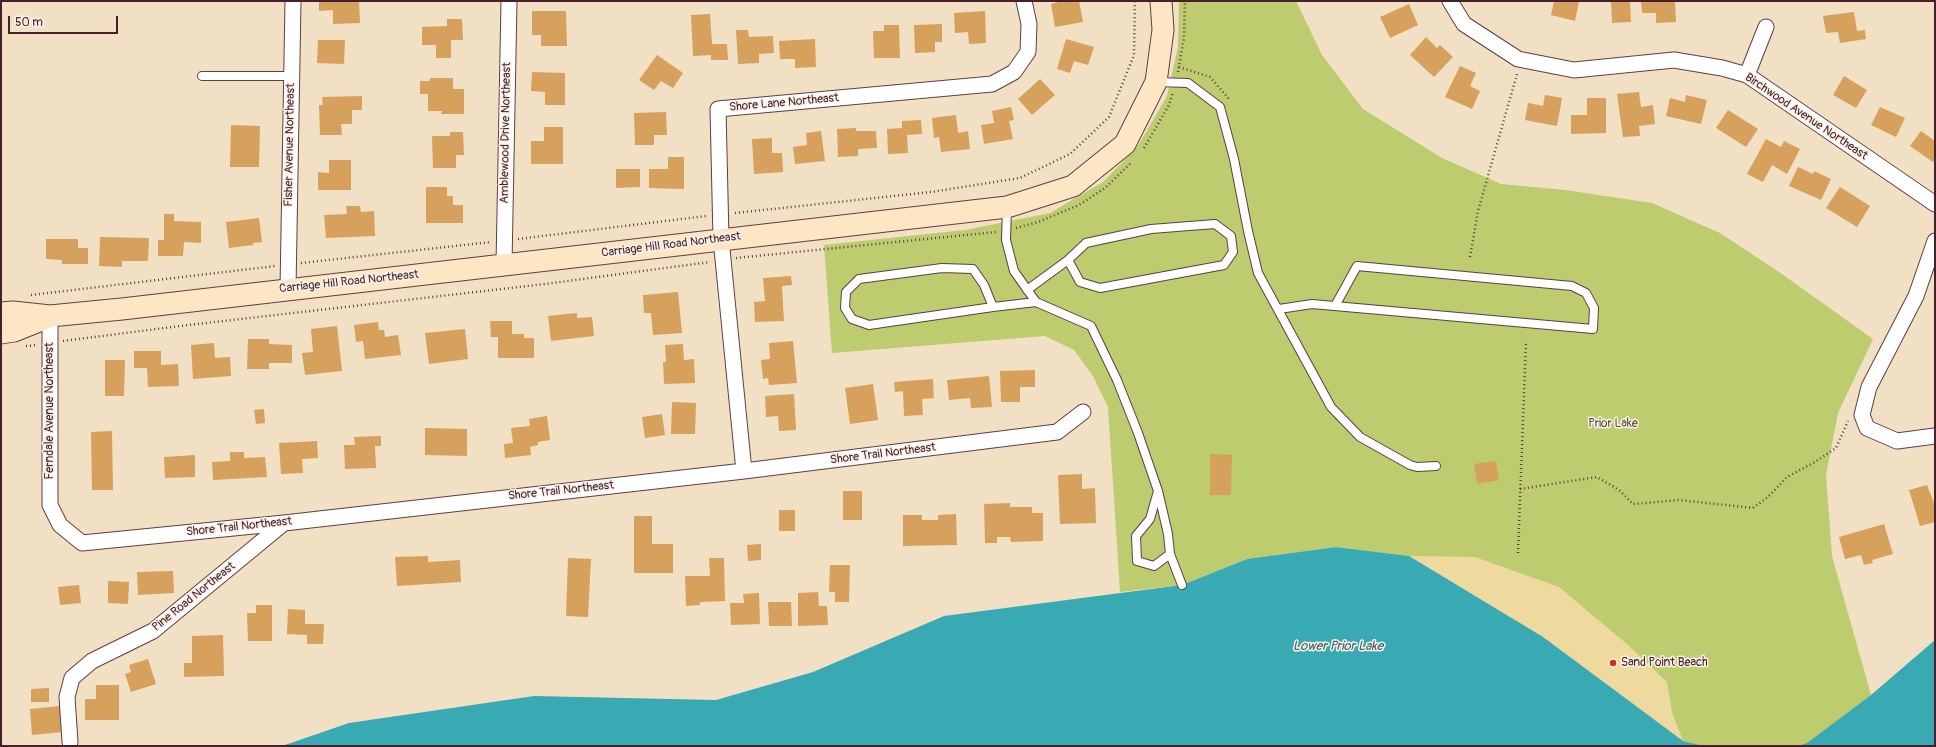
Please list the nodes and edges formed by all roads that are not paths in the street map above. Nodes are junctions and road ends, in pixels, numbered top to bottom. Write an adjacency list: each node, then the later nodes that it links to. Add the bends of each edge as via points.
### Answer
1 (292, 1): 9 (street, Fisher Avenue Northeast)
2 (509, 1): 16 (street, Amblewood Drive Northeast)
3 (1024, 1): 13 (street, Shore Lane Northeast, via 1029,24 1028,52 1014,72 992,84 718,109)
4 (1160, 1): 10 (street, Carriage Hill Road Northeast, via 1163,30)
5 (1450, 1): 7 (street, Birchwood Avenue Northeast, via 1464,24 1518,58 1574,70 1674,60)
6 (1766, 27): 7 (street)
7 (1747, 75): 11 (street, Birchwood Avenue Northeast)
8 (202, 76): 9 (lane)
9 (291, 76): 17 (street, Fisher Avenue Northeast)
10 (1156, 82): 12 (street, Carriage Hill Road Northeast, via 1125,144 1074,186); 22 (lane, via 1188,83 1220,108 1234,159 1258,273)
11 (1935, 204)
12 (1007, 207): 13 (street, Carriage Hill Road Northeast); 18 (lane, via 1006,240 1014,271)
13 (721, 239): 16 (street, Carriage Hill Road Northeast); 29 (street, Shore Lane Northeast)
14 (1935, 241): 27 (street, via 1916,296 1869,387 1862,415 1868,428 1898,441)
15 (1068, 260): 15 (lane, via 1080,282 1100,288 1224,265 1233,252 1231,236 1215,224 1151,229 1086,243); 18 (lane)
16 (504, 265): 17 (street, Carriage Hill Road Northeast)
17 (288, 289): 24 (street, Carriage Hill Road Northeast)
18 (1027, 290): 19 (lane)
19 (1036, 302): 21 (lane); 30 (lane, via 1091,326 1119,386)
20 (1335, 306): 20 (lane, via 1390,311 1593,329 1594,308 1586,293 1572,286 1357,266); 22 (lane, via 1312,304)
21 (992, 307): 21 (lane, via 984,285 973,269 942,268 859,278 846,292 845,308 852,319 869,325)
22 (1280, 309): 28 (lane, via 1331,406 1360,437 1410,465)
23 (1, 313): 24 (street, Carriage Hill Road Northeast)
24 (50, 316): 25 (street, Carriage Hill Road Northeast, via 14,331); 31 (street, Ferndale Avenue Northeast)
25 (1, 333)
26 (1083, 412): 29 (street, Shore Trail Northeast, via 1057,432)
27 (1935, 436)
28 (1436, 466)
29 (744, 471): 32 (street, Shore Trail Northeast)
30 (1158, 491): 33 (lane); 33 (lane, via 1150,519 1136,536 1137,561 1154,566)
31 (50, 505): 32 (street, Shore Trail Northeast, via 60,526 82,543)
32 (284, 523): 35 (street, Pine Road Northeast, via 153,631 92,661 72,678 67,696)
33 (1170, 554): 34 (lane)
34 (1182, 585)
35 (70, 742)

